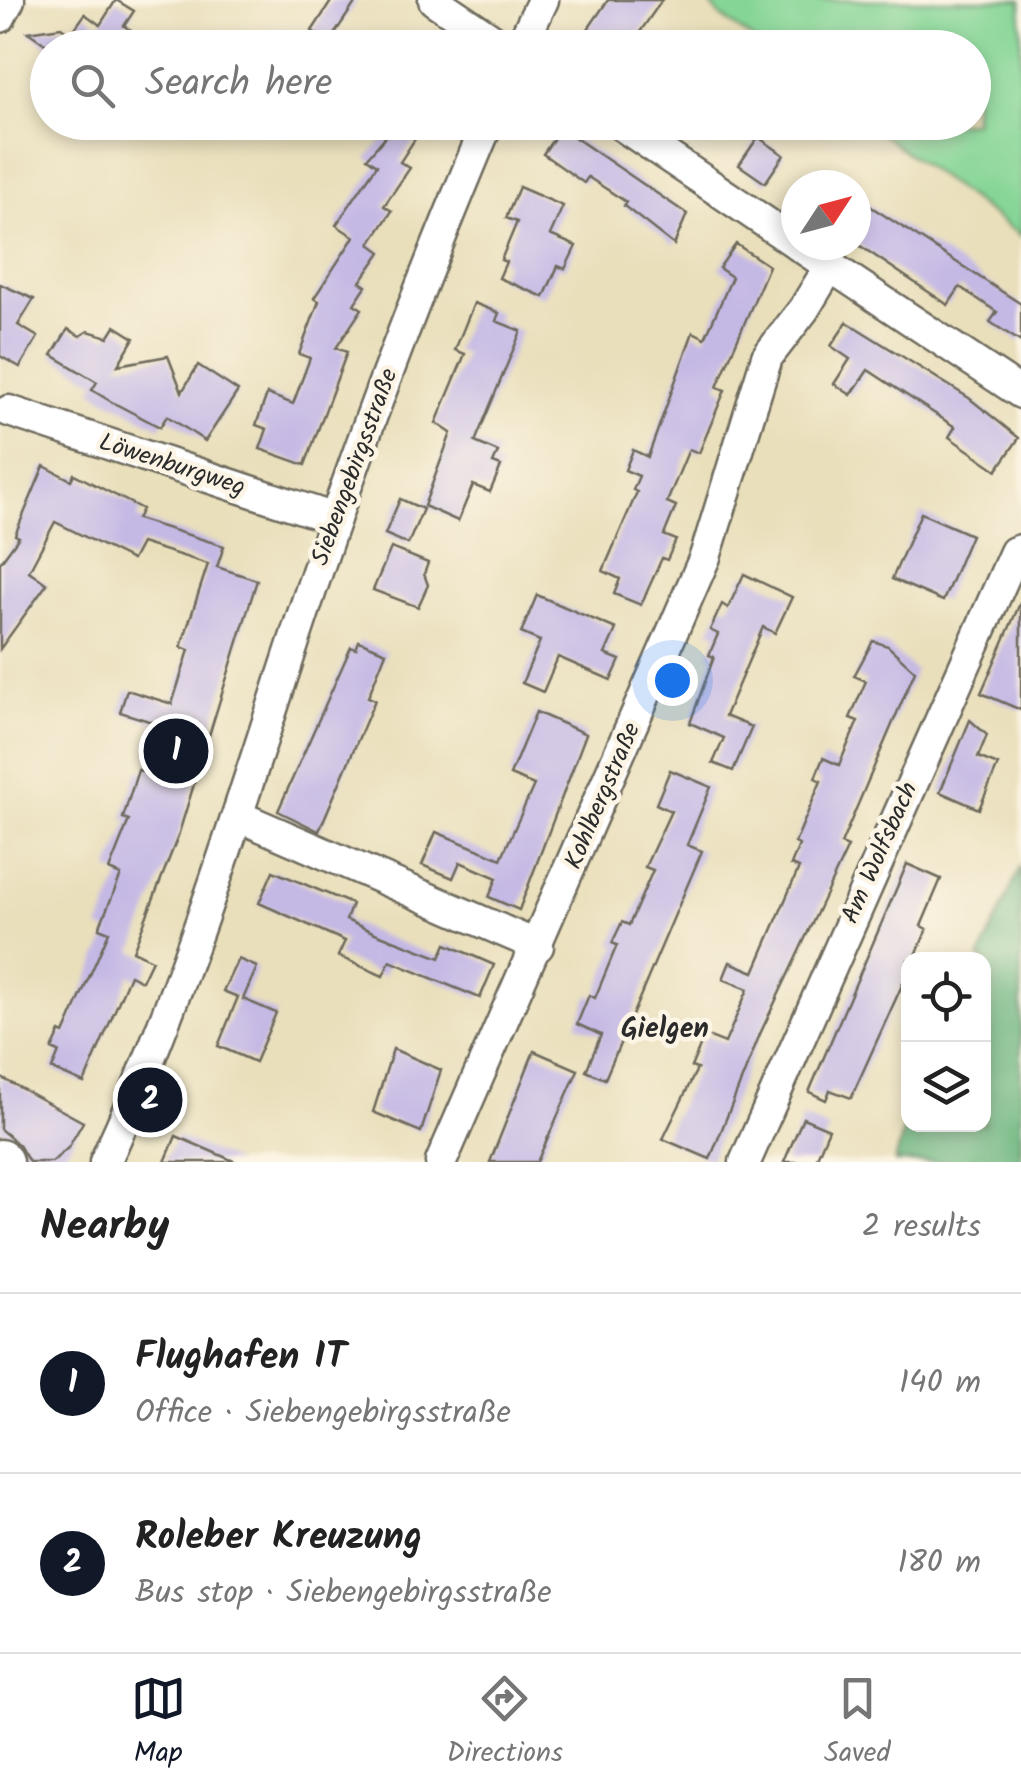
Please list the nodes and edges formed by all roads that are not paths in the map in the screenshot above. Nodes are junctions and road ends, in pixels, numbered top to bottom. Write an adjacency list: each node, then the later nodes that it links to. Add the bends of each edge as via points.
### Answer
1 (9, 0): 4 (street)
2 (434, 0): 5 (street)
3 (544, 0): 6 (street)
4 (0, 17)
5 (478, 30)
6 (529, 30)
7 (480, 140): 14 (street, Siebengebirgsstraße)
8 (643, 140): 9 (street)
9 (781, 233)
10 (821, 260): 11 (street)
11 (830, 266): 12 (street); 17 (street, Kohlbergstraße, via 767,357 705,557)
12 (1021, 394)
13 (3, 415): 14 (street, Löwenburgweg)
14 (335, 519): 16 (street, Siebengebirgsstraße)
15 (1021, 550): 20 (street, Am Wolfsbach, via 1014,552 965,660)
16 (238, 816): 17 (street); 18 (street, Siebengebirgsstraße, via 180,992)
17 (538, 946): 19 (street, Kohlbergstraße)
18 (105, 1162)
19 (441, 1162)
20 (745, 1162)

